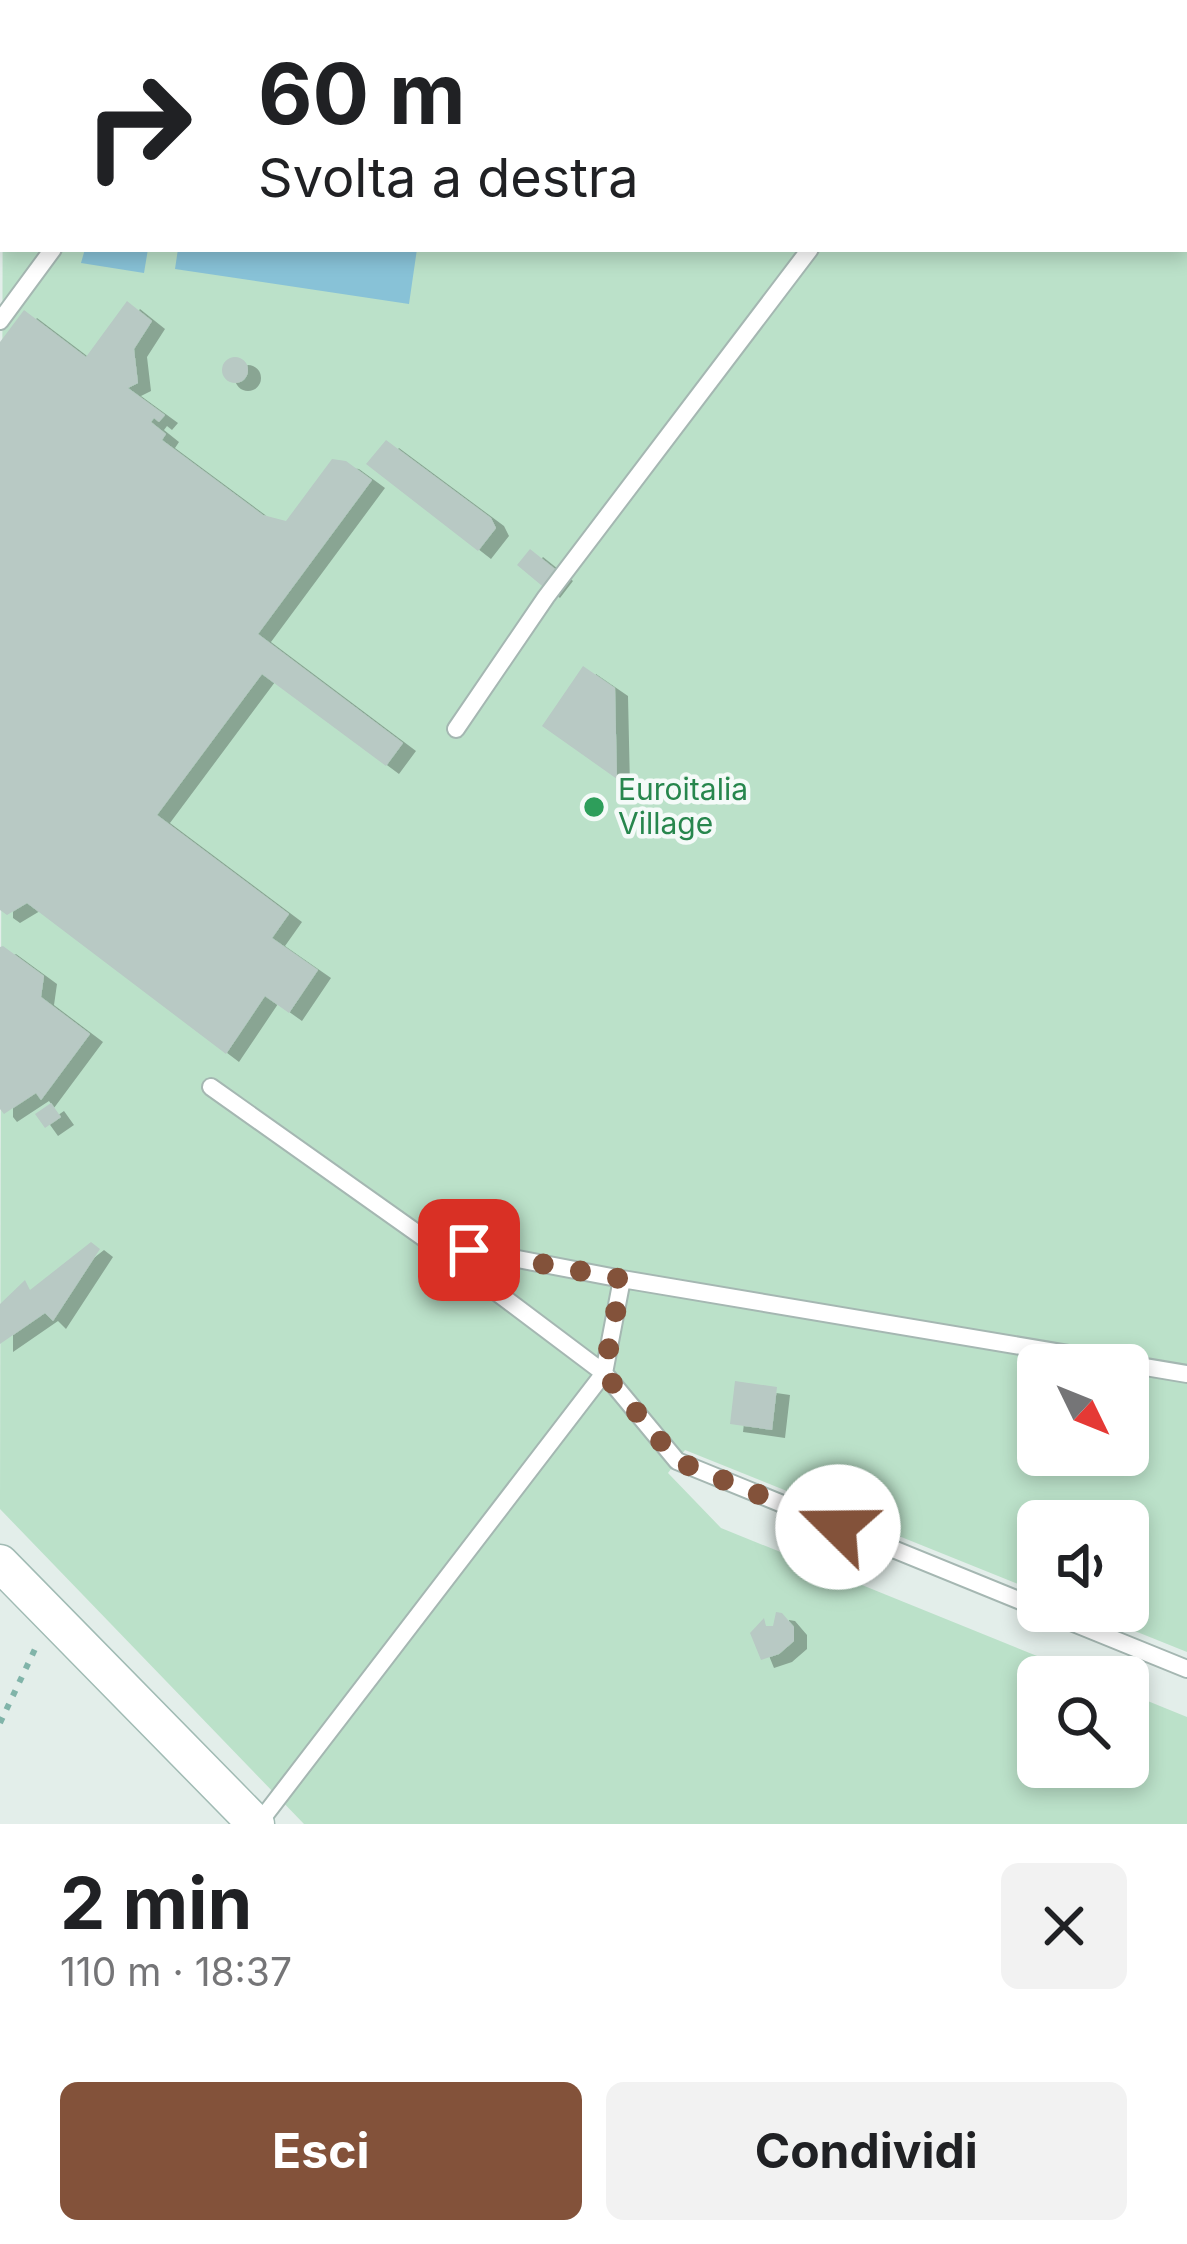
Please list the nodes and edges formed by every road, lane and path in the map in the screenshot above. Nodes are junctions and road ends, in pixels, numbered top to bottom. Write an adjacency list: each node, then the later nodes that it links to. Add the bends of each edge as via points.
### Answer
1 (51, 252): 3 (lane)
2 (808, 252): 4 (lane)
3 (0, 321)
4 (456, 729)
5 (211, 1087): 6 (lane)
6 (431, 1243): 7 (lane); 8 (lane)
7 (622, 1279): 8 (lane); 9 (lane)
8 (604, 1373): 11 (lane, via 677,1461); 16 (lane)
9 (1187, 1374)
10 (0, 1563): 12 (street)
11 (1017, 1600)
12 (51, 1614): 15 (path); 16 (street)
13 (1095, 1632): 14 (lane)
14 (1187, 1669)
15 (0, 1723)
16 (257, 1824)

